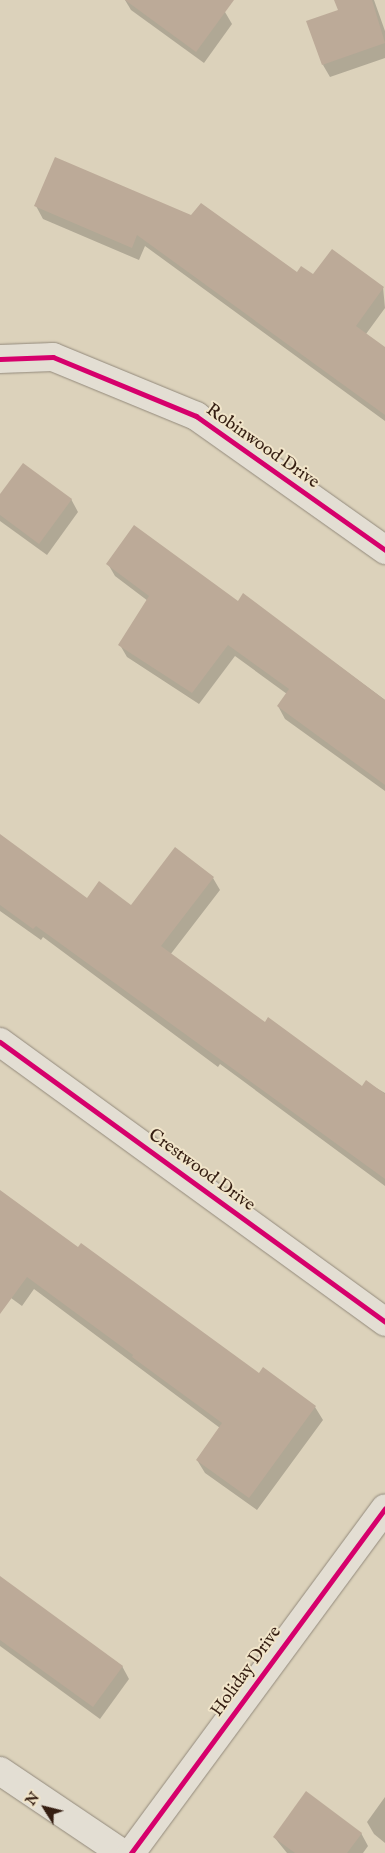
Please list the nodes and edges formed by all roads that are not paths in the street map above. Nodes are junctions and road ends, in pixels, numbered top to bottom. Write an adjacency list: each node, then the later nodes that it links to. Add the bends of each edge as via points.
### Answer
1 (0, 359): 2 (street, Robinwood Drive, via 53,357 196,416)
2 (385, 550)
3 (0, 1042): 4 (street, Crestwood Drive)
4 (385, 1322)
5 (385, 1508): 8 (street, Holiday Drive)
6 (0, 1772): 7 (street)
7 (122, 1853)
8 (131, 1853)

